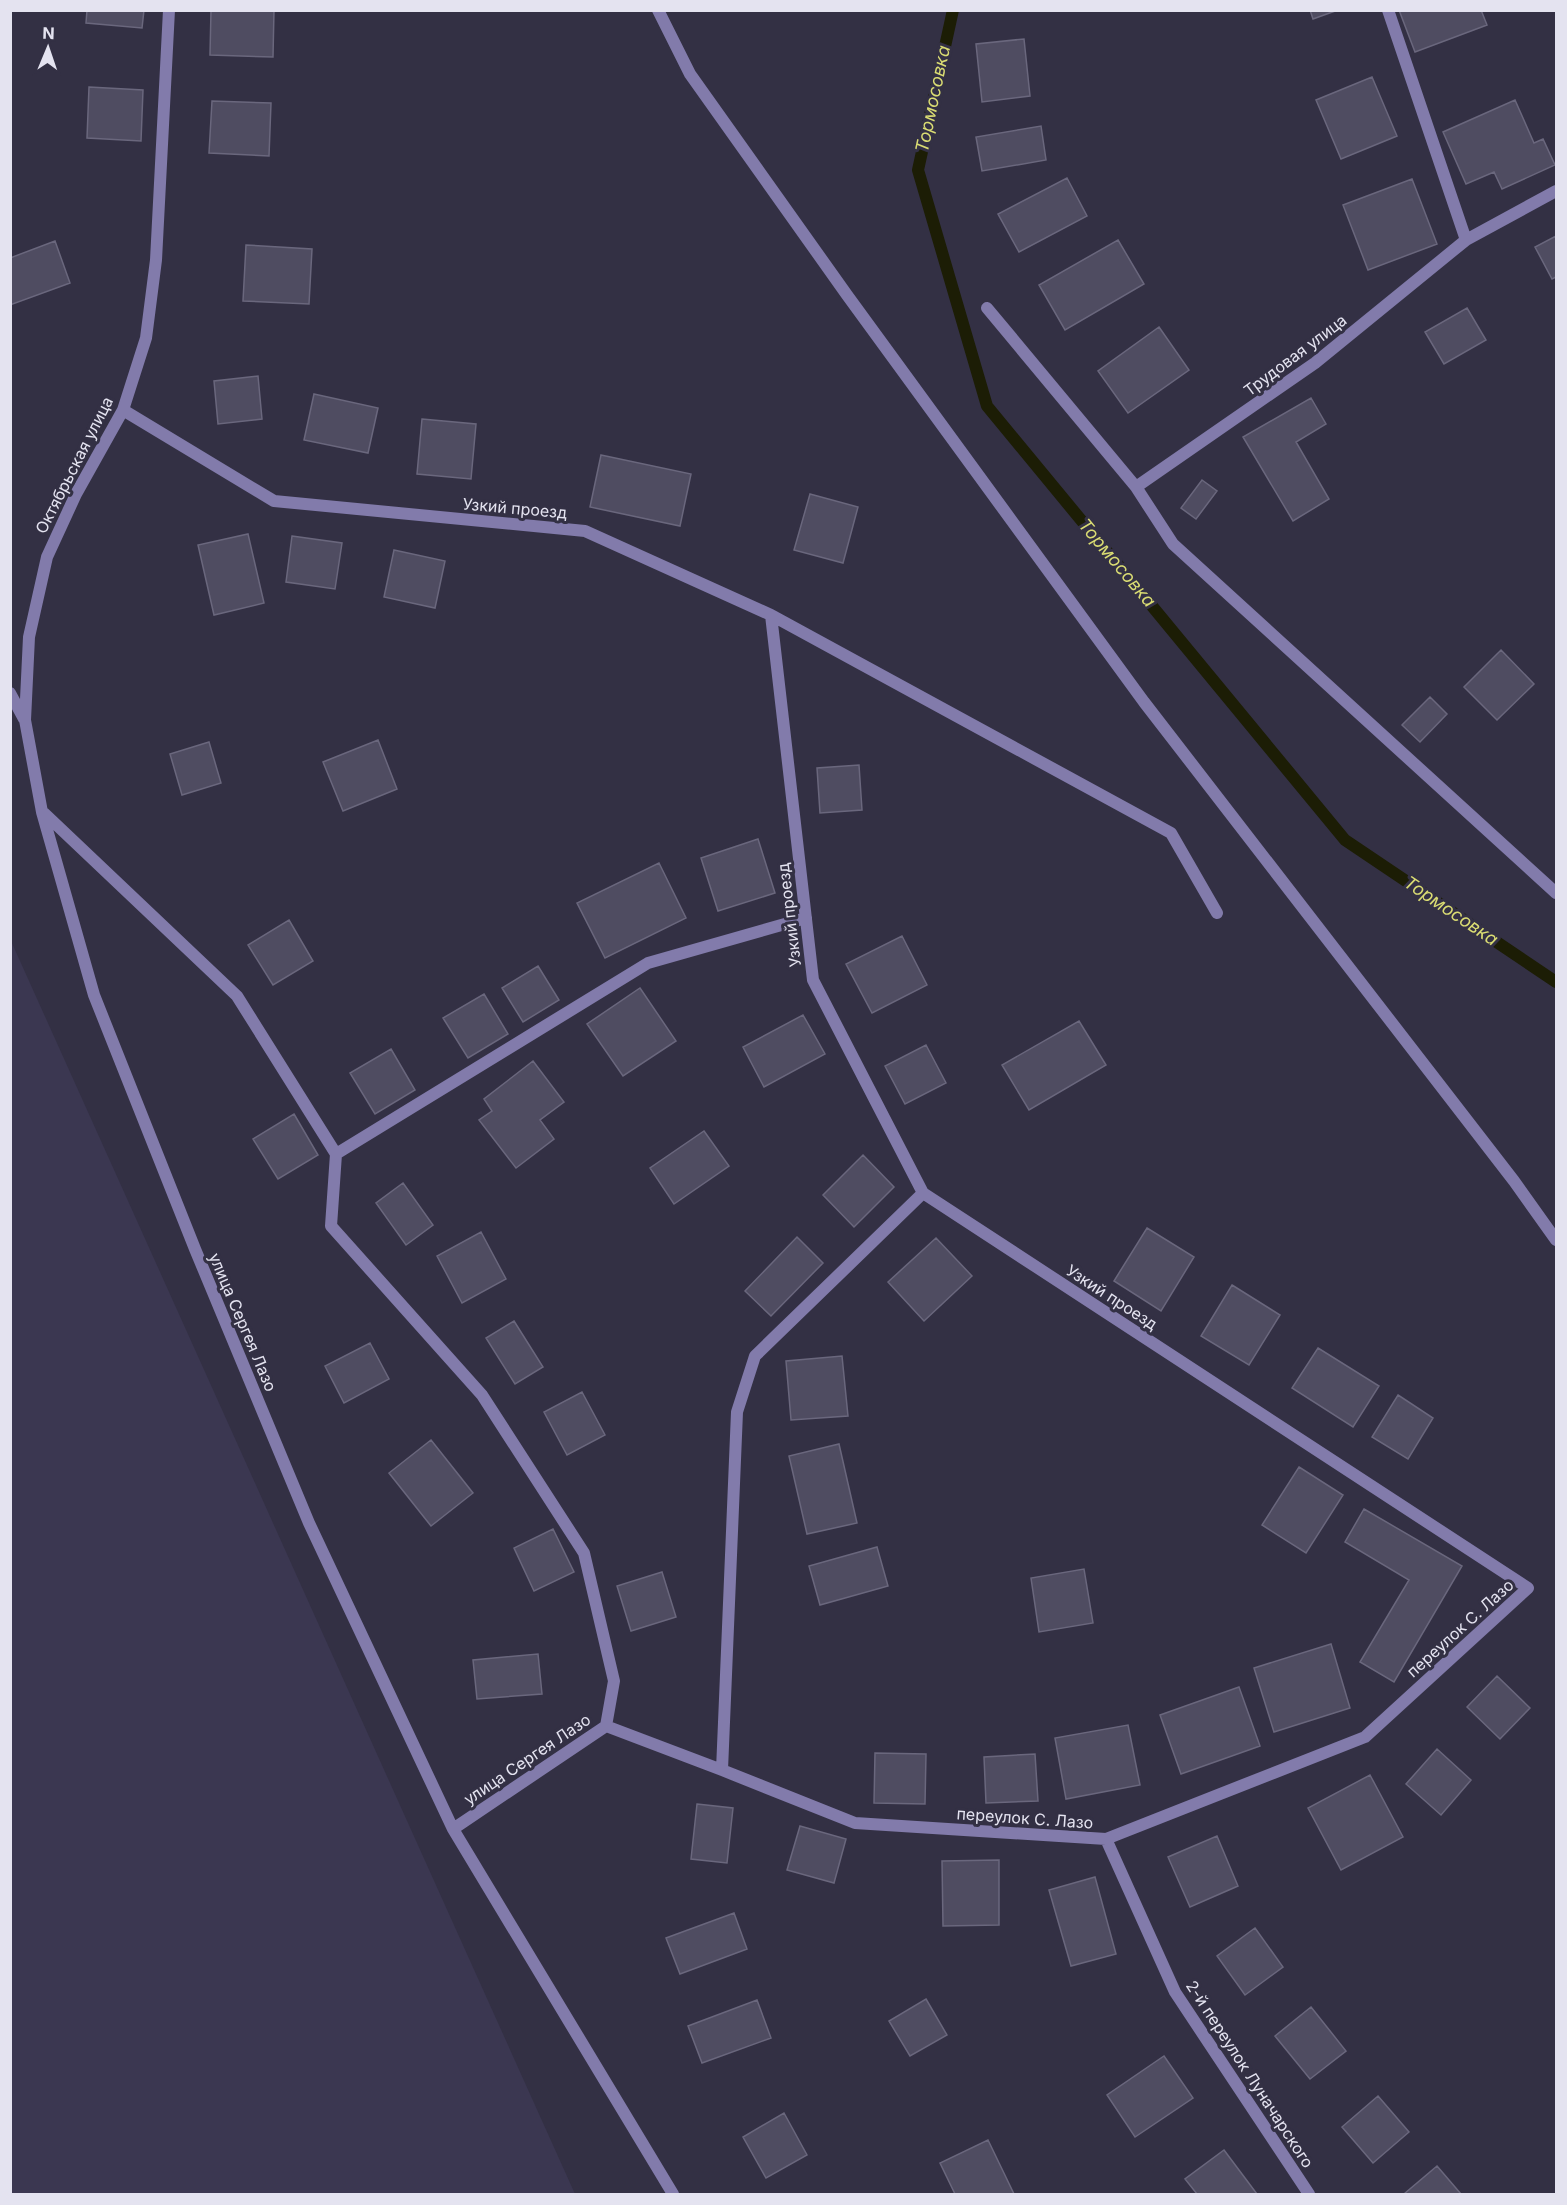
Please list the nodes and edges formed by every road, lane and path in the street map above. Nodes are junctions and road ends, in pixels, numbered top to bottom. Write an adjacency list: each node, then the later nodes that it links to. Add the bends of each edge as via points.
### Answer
1 (169, 10): 7 (street, Октябрьская улица, via 156,260 146,338)
2 (658, 10): 18 (street, via 697,84 1144,702)
3 (1388, 10): 5 (street)
4 (1557, 191): 5 (street, Трудовая улица)
5 (1466, 240): 8 (street, Трудовая улица, via 1315,363)
6 (987, 308): 8 (street)
7 (123, 410): 9 (street, Узкий проезд, via 274,501 585,531); 11 (street, Октябрьская улица, via 76,494 47,557 28,637)
8 (1136, 488): 13 (street, via 1173,544)
9 (771, 615): 14 (street, via 1171,833); 15 (street, Узкий проезд)
10 (10, 693): 11 (street)
11 (25, 720): 12 (street, улица Сергея Лазо)
12 (42, 812): 16 (street, via 237,996); 22 (street, улица Сергея Лазо, via 94,995 195,1249 309,1523)
13 (1557, 893)
14 (1217, 913)
15 (806, 918): 16 (street, via 648,963); 17 (street, Узкий проезд, via 813,980)
16 (336, 1154): 20 (street, улица Сергея Лазо, via 331,1226 482,1395 584,1553 614,1681)
17 (923, 1193): 19 (street, Узкий проезд); 21 (street, via 755,1356 737,1413)
18 (1557, 1240)
19 (1528, 1588): 23 (street, переулок С. Лазо, via 1365,1737)
20 (606, 1726): 21 (street, переулок С. Лазо); 22 (street, улица Сергея Лазо)
21 (722, 1770): 23 (street, переулок С. Лазо, via 855,1823)
22 (453, 1829): 24 (street, улица Сергея Лазо)
23 (1106, 1839): 25 (street, 2-й переулок Луначарского, via 1175,1992)
24 (673, 2194)
25 (1309, 2194)

